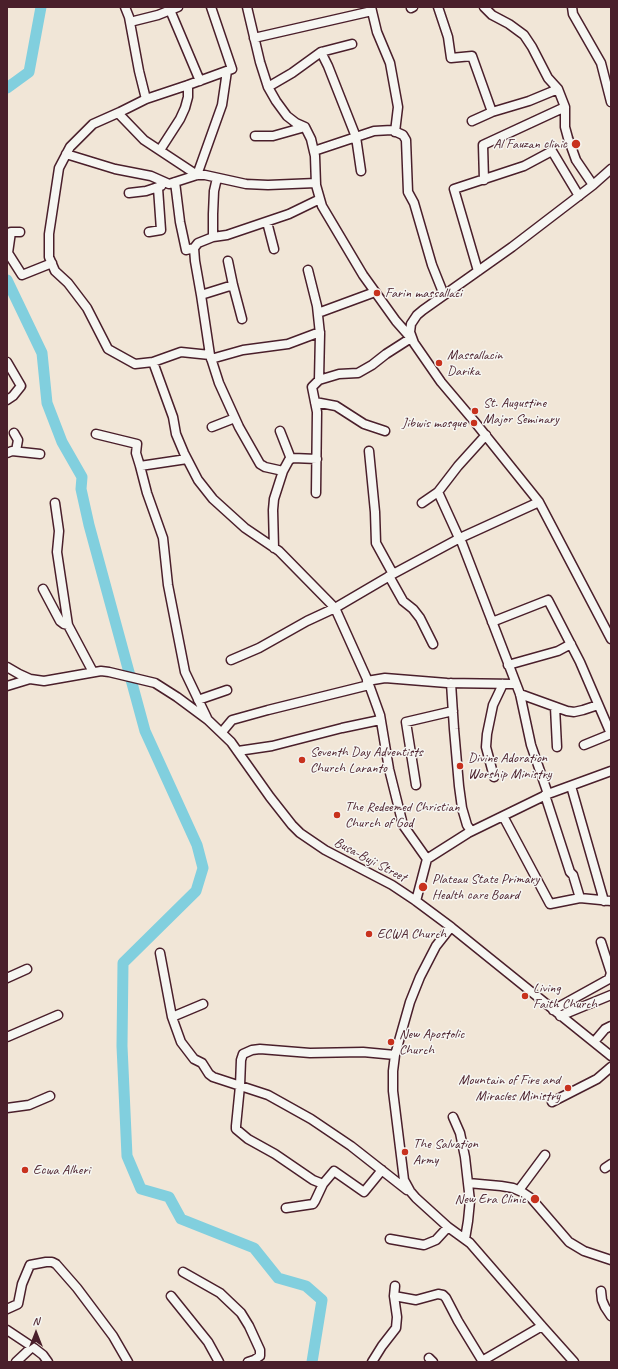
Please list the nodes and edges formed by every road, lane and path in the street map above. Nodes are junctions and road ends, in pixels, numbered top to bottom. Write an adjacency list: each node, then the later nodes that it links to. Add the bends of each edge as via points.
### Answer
1 (125, 7): 9 (street)
2 (211, 7): 13 (street, via 232,69)
3 (247, 7): 10 (street)
4 (438, 7): 21 (street, via 448,37 451,58 472,56)
5 (484, 7): 17 (street, via 524,35 548,78)
6 (572, 7): 19 (street, via 573,14 601,63)
7 (174, 9): 9 (street); 14 (street)
8 (371, 9): 10 (street); 25 (street, via 390,63 398,107)
9 (130, 22): 18 (street, via 138,71)
10 (254, 38): 16 (street)
11 (352, 44): 12 (street)
12 (320, 52): 16 (street); 27 (street)
13 (227, 71): 14 (street); 33 (street, via 222,105)
14 (200, 81): 15 (street)
15 (188, 85): 18 (street); 28 (street, via 185,108)
16 (268, 87): 24 (street, via 287,116)
17 (558, 89): 20 (street); 21 (street)
18 (146, 99): 22 (street)
19 (611, 102)
20 (565, 107): 35 (street, via 483,145); 39 (street, via 568,138 576,160)
21 (492, 112): 23 (street)
22 (118, 113): 28 (street, via 144,140); 30 (street, via 93,124)
23 (472, 121)
24 (305, 127): 26 (street, via 272,136); 29 (street)
25 (395, 132): 27 (street, via 374,131); 57 (street, via 403,135 406,140 408,192 414,203 432,265)
26 (256, 136)
27 (356, 136): 29 (street); 32 (street)
28 (160, 150): 33 (street)
29 (314, 151): 38 (street)
30 (66, 154): 37 (street, via 115,169 151,176); 51 (street, via 59,168 49,234)
31 (611, 169): 39 (street)
32 (361, 171)
33 (197, 175): 34 (street); 36 (street)
34 (217, 178): 38 (street, via 246,184); 47 (street, via 212,214)
35 (484, 180): 42 (street, via 524,166 552,151); 53 (street, via 454,189)
36 (175, 182): 37 (street); 48 (street, via 186,250)
37 (165, 183): 40 (street)
38 (316, 183): 43 (street)
39 (593, 185): 42 (street)
40 (158, 188): 41 (street); 46 (street, via 161,230)
41 (129, 193)
42 (579, 196): 53 (street)
43 (320, 200): 44 (street); 55 (street, via 336,231)
44 (267, 222): 47 (street); 49 (street)
45 (20, 232): 51 (street, via 11,232 8,253 22,275)
46 (149, 232)
47 (213, 237): 48 (street, via 198,243)
48 (194, 248): 56 (street)
49 (274, 250)
50 (228, 261): 54 (street)
51 (52, 263): 64 (street, via 55,271 87,308 108,349 135,364)
52 (308, 270): 58 (street)
53 (478, 271): 57 (street)
54 (233, 285): 56 (street); 59 (street)
55 (375, 292): 58 (street); 61 (street)
56 (201, 295): 62 (street)
57 (444, 295): 61 (street, via 417,315 411,324)
58 (318, 313): 60 (street)
59 (242, 319)
60 (320, 332): 62 (street, via 288,344); 65 (street)
61 (411, 338): 65 (street, via 358,373 339,374); 74 (street, via 441,382)
62 (210, 357): 64 (street, via 181,352); 68 (street)
63 (7, 362): 66 (street, via 21,386)
64 (153, 362): 79 (street, via 173,417 176,434)
65 (319, 380): 67 (street, via 312,387)
66 (7, 400)
67 (315, 402): 71 (street, via 336,406 364,424); 81 (street)
68 (235, 418): 69 (street); 83 (street, via 260,464)
69 (212, 427)
70 (280, 431): 80 (street)
71 (385, 431)
72 (14, 433): 75 (street, via 18,440)
73 (96, 434): 82 (street, via 137,444 136,453)
74 (486, 435): 84 (street); 86 (street)
75 (16, 451): 77 (street); 78 (street)
76 (369, 451): 91 (street, via 376,512 376,544)
77 (7, 453)
78 (40, 454)
79 (187, 459): 82 (street); 90 (street, via 198,480 213,499 245,528)
80 (291, 459): 81 (street); 83 (street)
81 (317, 459): 85 (street)
82 (140, 466): 111 (street, via 163,538 168,585 186,672)
83 (283, 471): 90 (street, via 272,510)
84 (438, 492): 88 (street); 89 (street)
85 (316, 493)
86 (539, 502): 89 (street); 96 (street)
87 (56, 503): 95 (street, via 59,531 57,552)
88 (422, 503)
89 (460, 538): 91 (street); 94 (street)
90 (274, 548): 93 (street)
91 (391, 575): 93 (street); 97 (street, via 403,601 420,618)
92 (43, 589): 95 (street, via 60,621)
93 (335, 608): 99 (street); 104 (street)
94 (492, 622): 98 (street, via 548,600); 100 (street)
95 (68, 625): 102 (street)
96 (611, 639)
97 (433, 644)
98 (571, 644): 100 (street, via 558,651); 112 (street)
99 (231, 660)
100 (508, 665): 107 (street)
101 (7, 667): 103 (street)
102 (93, 672): 103 (street, Busa-Buji Street, via 49,681); 115 (street, Busa-Buji Street, via 109,672 155,683)
103 (30, 679): 108 (street)
104 (368, 683): 105 (street, via 385,678); 116 (street); 117 (street, via 232,720)
105 (451, 683): 106 (street); 114 (street)
106 (503, 684): 107 (street); 123 (street, via 493,704 487,734 486,747)
107 (516, 684): 110 (street)
108 (7, 686)
109 (227, 690): 111 (street)
110 (520, 694): 113 (street); 126 (street, via 531,745)
111 (198, 700): 115 (street)
112 (598, 705): 113 (street, via 574,712); 118 (street)
113 (555, 707): 120 (street)
114 (452, 711): 124 (street, via 406,722); 128 (street, via 462,808)
115 (208, 720): 117 (street, Busa-Buji Street)
116 (380, 720): 121 (street, via 272,746); 129 (street, via 403,825)
117 (222, 732): 121 (street, Busa-Buji Street)
118 (611, 734): 119 (street)
119 (584, 745)
120 (557, 747)
121 (238, 751): 131 (street, Busa-Buji Street, via 282,813 300,833 325,850 392,885)
122 (611, 771): 125 (street)
123 (494, 778)
124 (416, 785)
125 (570, 786): 126 (street); 132 (street)
126 (547, 794): 127 (street); 130 (street)
127 (503, 816): 128 (street); 130 (street, via 550,904)
128 (471, 831): 129 (street)
129 (427, 859): 131 (street)
130 (580, 898): 132 (street)
131 (416, 901): 133 (street, Busa-Buji Street)
132 (608, 901)
133 (451, 927): 140 (street, Busa-Buji Street); 147 (street, via 436,946 420,977)
134 (601, 942): 140 (street, via 611,973 610,979)
135 (160, 953): 143 (street)
136 (27, 969): 137 (street)
137 (7, 978)
138 (611, 995): 142 (street)
139 (203, 1004): 143 (street)
140 (553, 1010): 142 (street, Busa-Buji Street)
141 (58, 1015): 145 (street)
142 (560, 1016): 146 (street, Busa-Buji Street)
143 (172, 1017): 150 (street, via 181,1042 194,1059 202,1063 212,1077)
144 (611, 1026): 146 (street)
145 (7, 1037)
146 (594, 1042): 148 (street, Busa-Buji Street)
147 (395, 1056): 150 (street, via 363,1052 252,1050 243,1054); 160 (street, via 393,1091 404,1180)
148 (611, 1056)
149 (611, 1067): 152 (street, via 597,1079)
150 (240, 1086): 156 (street, via 268,1095 311,1119); 158 (street, via 236,1129 248,1139)
151 (50, 1096): 153 (street, via 29,1105)
152 (552, 1102)
153 (7, 1108)
154 (453, 1117): 157 (street, via 463,1142)
155 (545, 1155): 159 (street)
156 (382, 1170): 158 (street, via 364,1192 334,1171); 160 (street)
157 (468, 1183): 159 (street); 164 (street, via 469,1213)
158 (323, 1184): 161 (street, via 313,1204)
159 (519, 1190): 165 (street, via 531,1198 569,1242 584,1251)
160 (410, 1191): 162 (street)
161 (286, 1208)
162 (448, 1228): 163 (street, via 436,1240 424,1245); 164 (street)
163 (390, 1239)
164 (465, 1239): 173 (street)
165 (611, 1260)
166 (183, 1272): 180 (street, via 220,1293 240,1313 260,1350 260,1356)
167 (395, 1286): 170 (street)
168 (601, 1291): 172 (street, via 602,1300)
169 (171, 1296): 179 (street, via 208,1342)
170 (394, 1296): 181 (street, via 396,1328); 182 (street, via 416,1300 443,1295)
171 (7, 1309): 178 (street, via 18,1304 22,1284 30,1265 52,1262 77,1288 113,1336)
172 (611, 1316)
173 (542, 1326): 182 (street); 183 (street)
174 (7, 1330): 175 (street)
175 (32, 1347): 176 (street); 177 (street)
176 (16, 1362)
177 (48, 1362)
178 (128, 1362)
179 (219, 1362)
180 (248, 1362)
181 (372, 1362)
182 (482, 1362)
183 (574, 1362)

